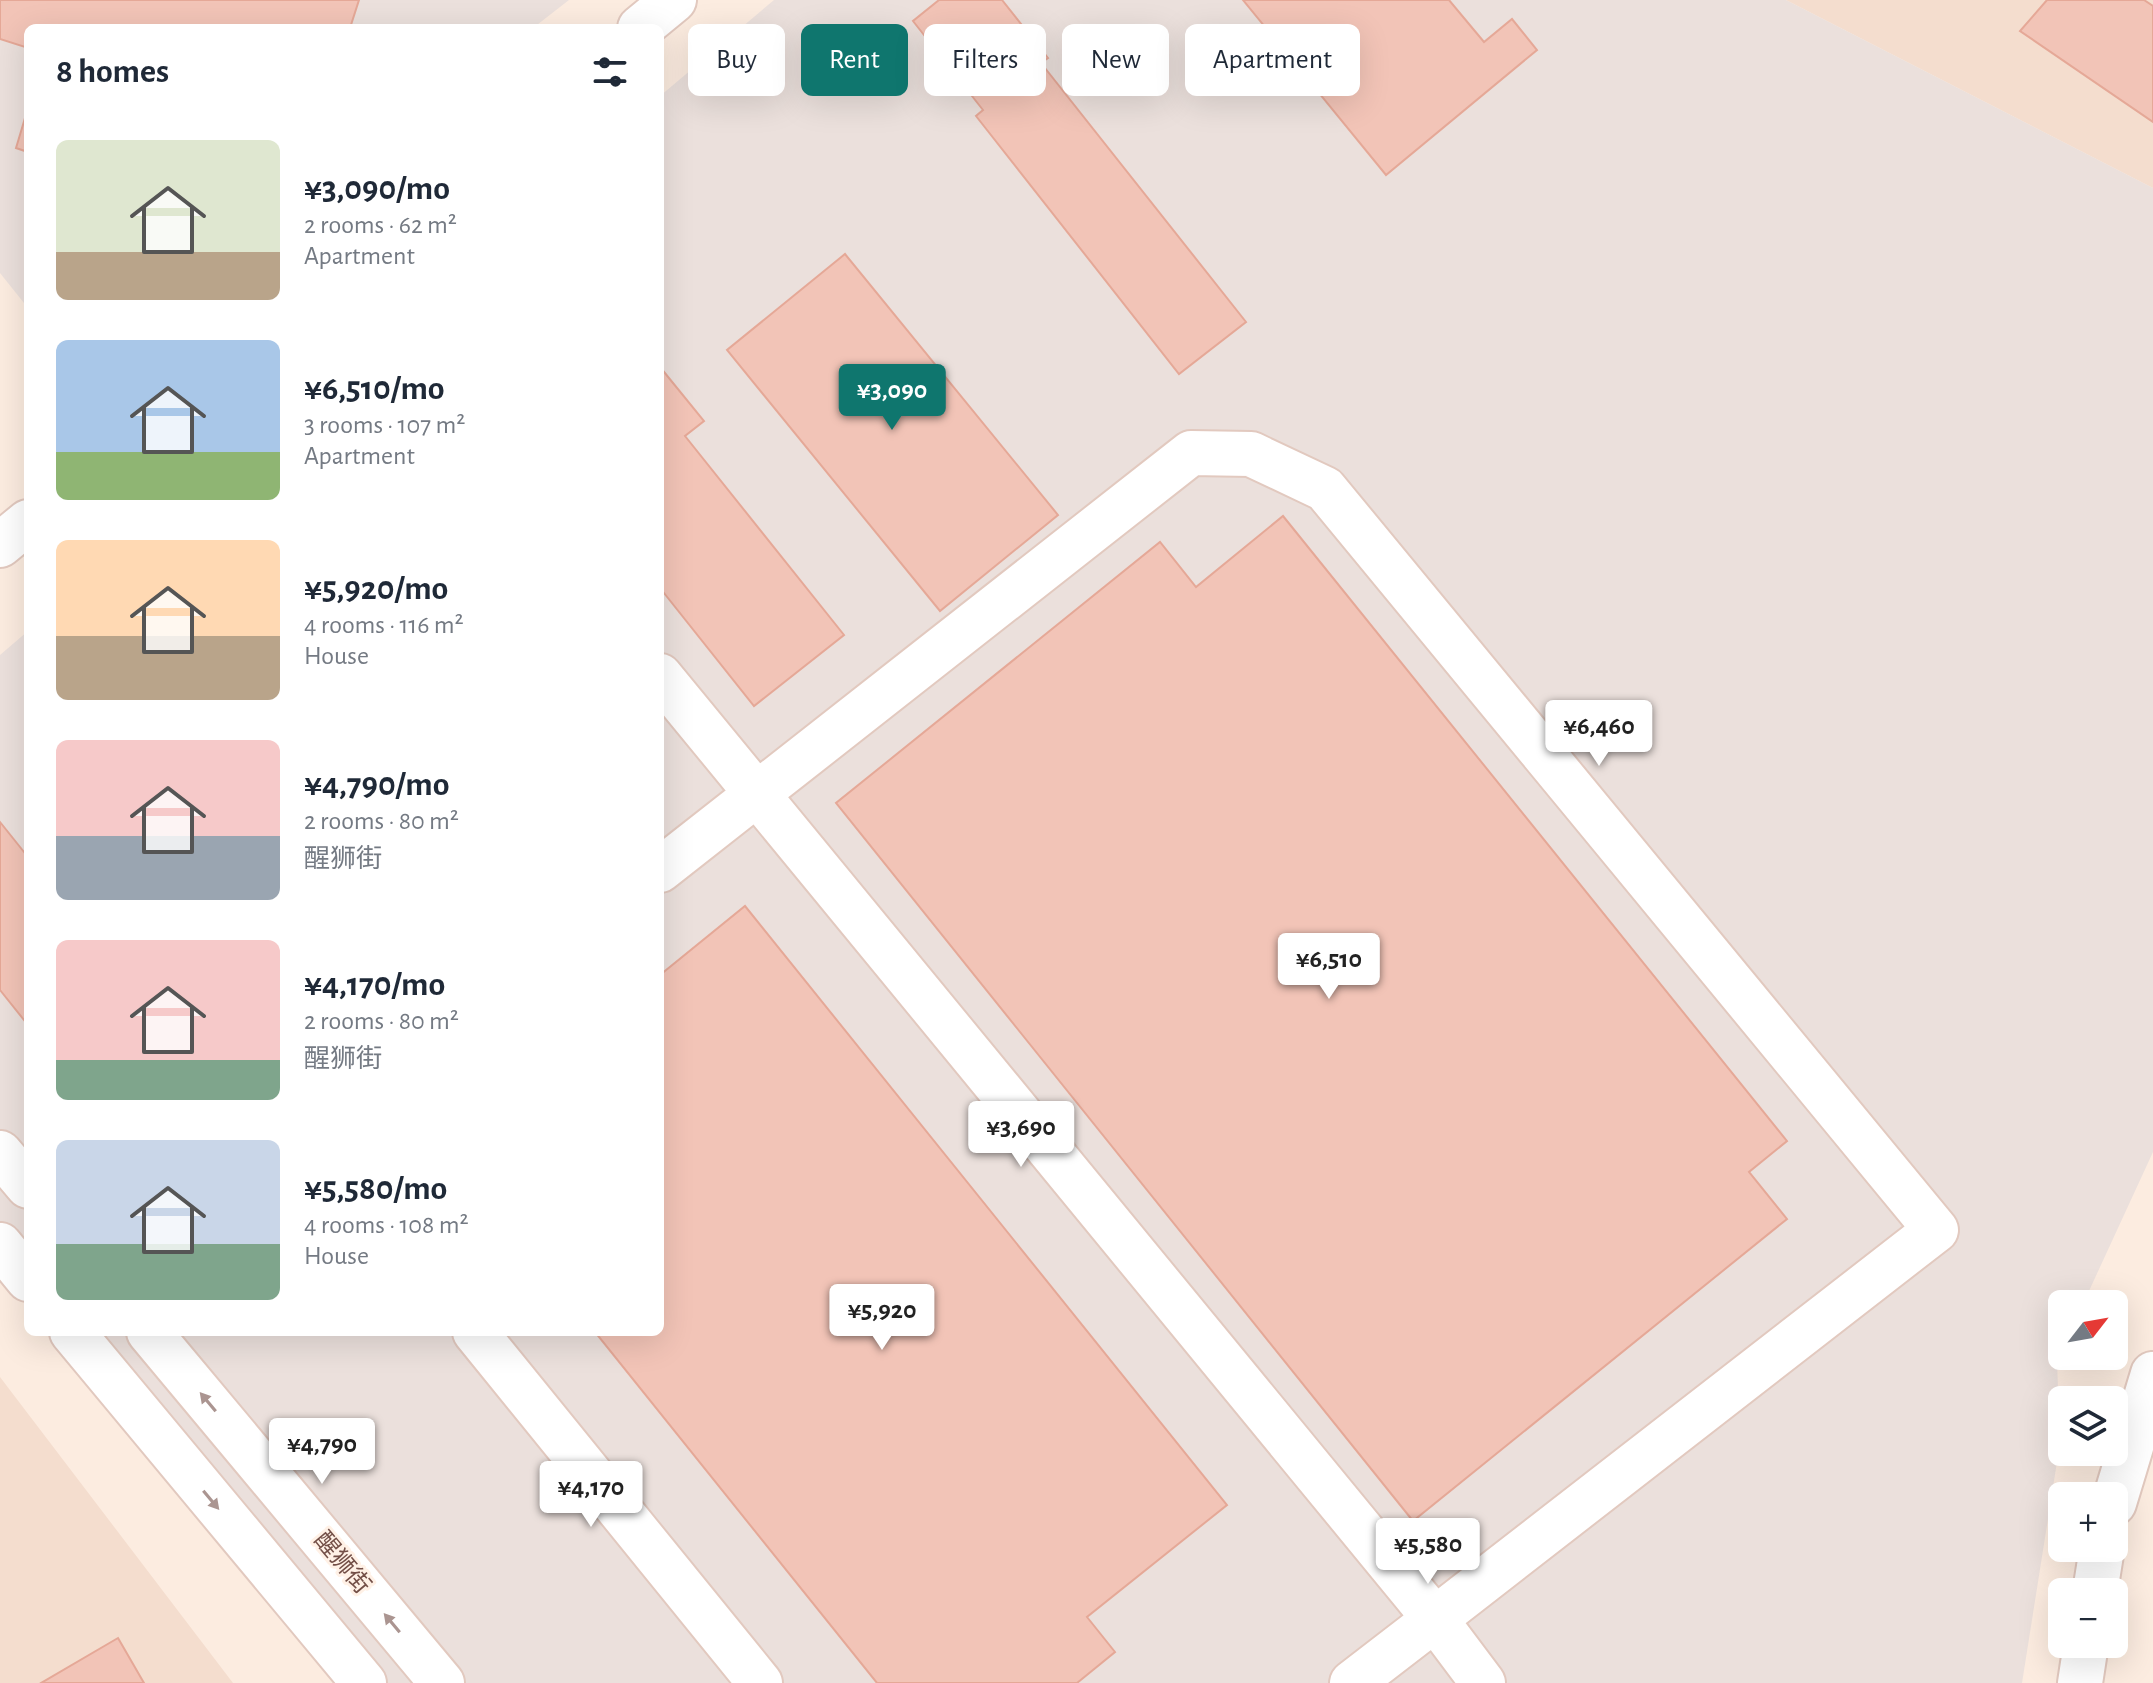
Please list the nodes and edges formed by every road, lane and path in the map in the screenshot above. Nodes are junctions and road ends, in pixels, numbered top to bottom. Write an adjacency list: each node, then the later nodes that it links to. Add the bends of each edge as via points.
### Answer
1 (674, 0): 2 (street)
2 (645, 24)
3 (24, 525): 4 (street)
4 (0, 545)
5 (664, 681): 6 (street)
6 (757, 794): 7 (street); 17 (street); 17 (street, via 1191,453 1251,454 1325,489 1936,1230)
7 (664, 867)
8 (0, 1153): 9 (street)
9 (24, 1181)
10 (0, 1245): 11 (street)
11 (24, 1274)
12 (75, 1336): 19 (street, one-way to 19)
13 (152, 1336): 20 (street, 醒狮街, one-way to 13)
14 (478, 1336): 21 (street)
15 (2153, 1374): 16 (street)
16 (2120, 1482)
17 (1435, 1619): 22 (street); 23 (street)
18 (2084, 1658): 24 (street)
19 (364, 1683)
20 (442, 1683)
21 (760, 1683)
22 (1352, 1683)
23 (1483, 1683)
24 (2080, 1683)

